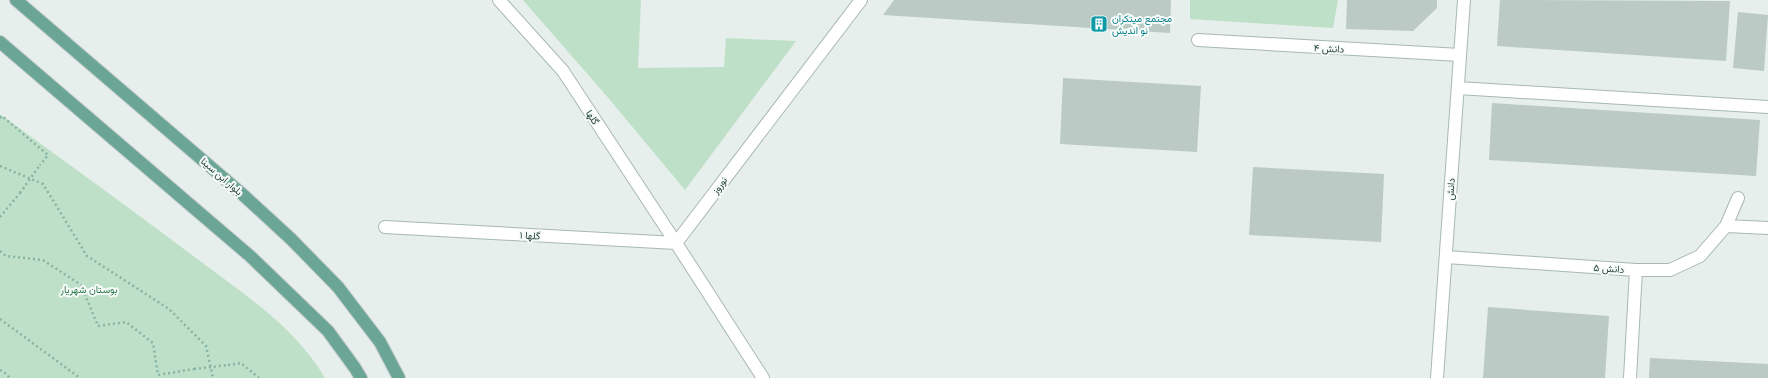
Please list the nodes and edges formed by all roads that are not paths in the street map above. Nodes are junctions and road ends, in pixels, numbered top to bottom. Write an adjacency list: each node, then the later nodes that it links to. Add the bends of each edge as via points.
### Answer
1 (16, 0): 18 (main road, بلوار ابن سینا, via 291,239 338,288 380,342)
2 (499, 0): 14 (street, گلها, via 563,71)
3 (861, 0): 14 (street, نوروز)
4 (1464, 0): 7 (street, دانش)
5 (1198, 40): 7 (street, دانش ۴)
6 (0, 42): 17 (main road, via 250,256 328,331)
7 (1460, 56): 8 (street, دانش)
8 (1458, 88): 9 (street); 15 (street, دانش)
9 (1768, 107)
10 (1738, 198): 11 (street, دانش ۵)
11 (1726, 226): 13 (street); 16 (street, دانش ۵, via 1700,256 1670,270)
12 (385, 227): 14 (street, گلها ۱)
13 (1768, 228)
14 (676, 243): 19 (street)
15 (1446, 257): 16 (street, دانش ۵); 20 (street, دانش)
16 (1636, 270): 21 (street)
17 (361, 378)
18 (399, 378)
19 (763, 378)
20 (1437, 378)
21 (1630, 378)

